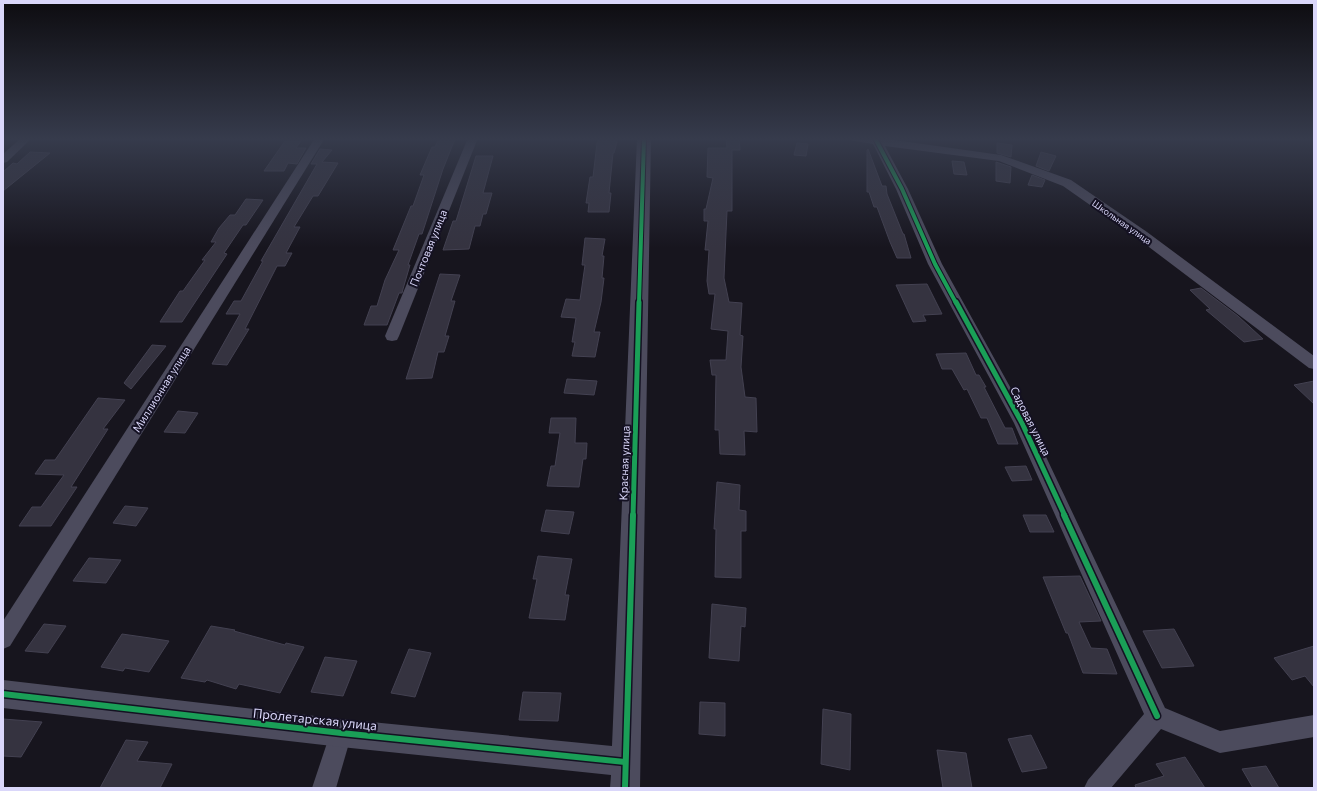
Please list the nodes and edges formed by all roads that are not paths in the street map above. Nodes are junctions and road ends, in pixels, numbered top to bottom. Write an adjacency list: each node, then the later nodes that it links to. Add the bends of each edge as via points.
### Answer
1 (297, 175): 8 (street, Миллионная улица)
2 (458, 175): 6 (street, Почтовая улица)
3 (643, 175): 13 (street, Красная улица)
4 (895, 175): 10 (street, Садовая улица, via 935,264 1022,423)
5 (1046, 175): 7 (street, Школьная улица, via 1067,183 1142,235)
6 (392, 336)
7 (1314, 364)
8 (3, 639)
9 (3, 694): 12 (street, Пролетарская улица)
10 (1157, 716): 11 (street, via 1220,742); 15 (street)
11 (1314, 726)
12 (341, 733): 13 (street, Пролетарская улица); 14 (street)
13 (630, 781)
14 (324, 788)
15 (1096, 788)

